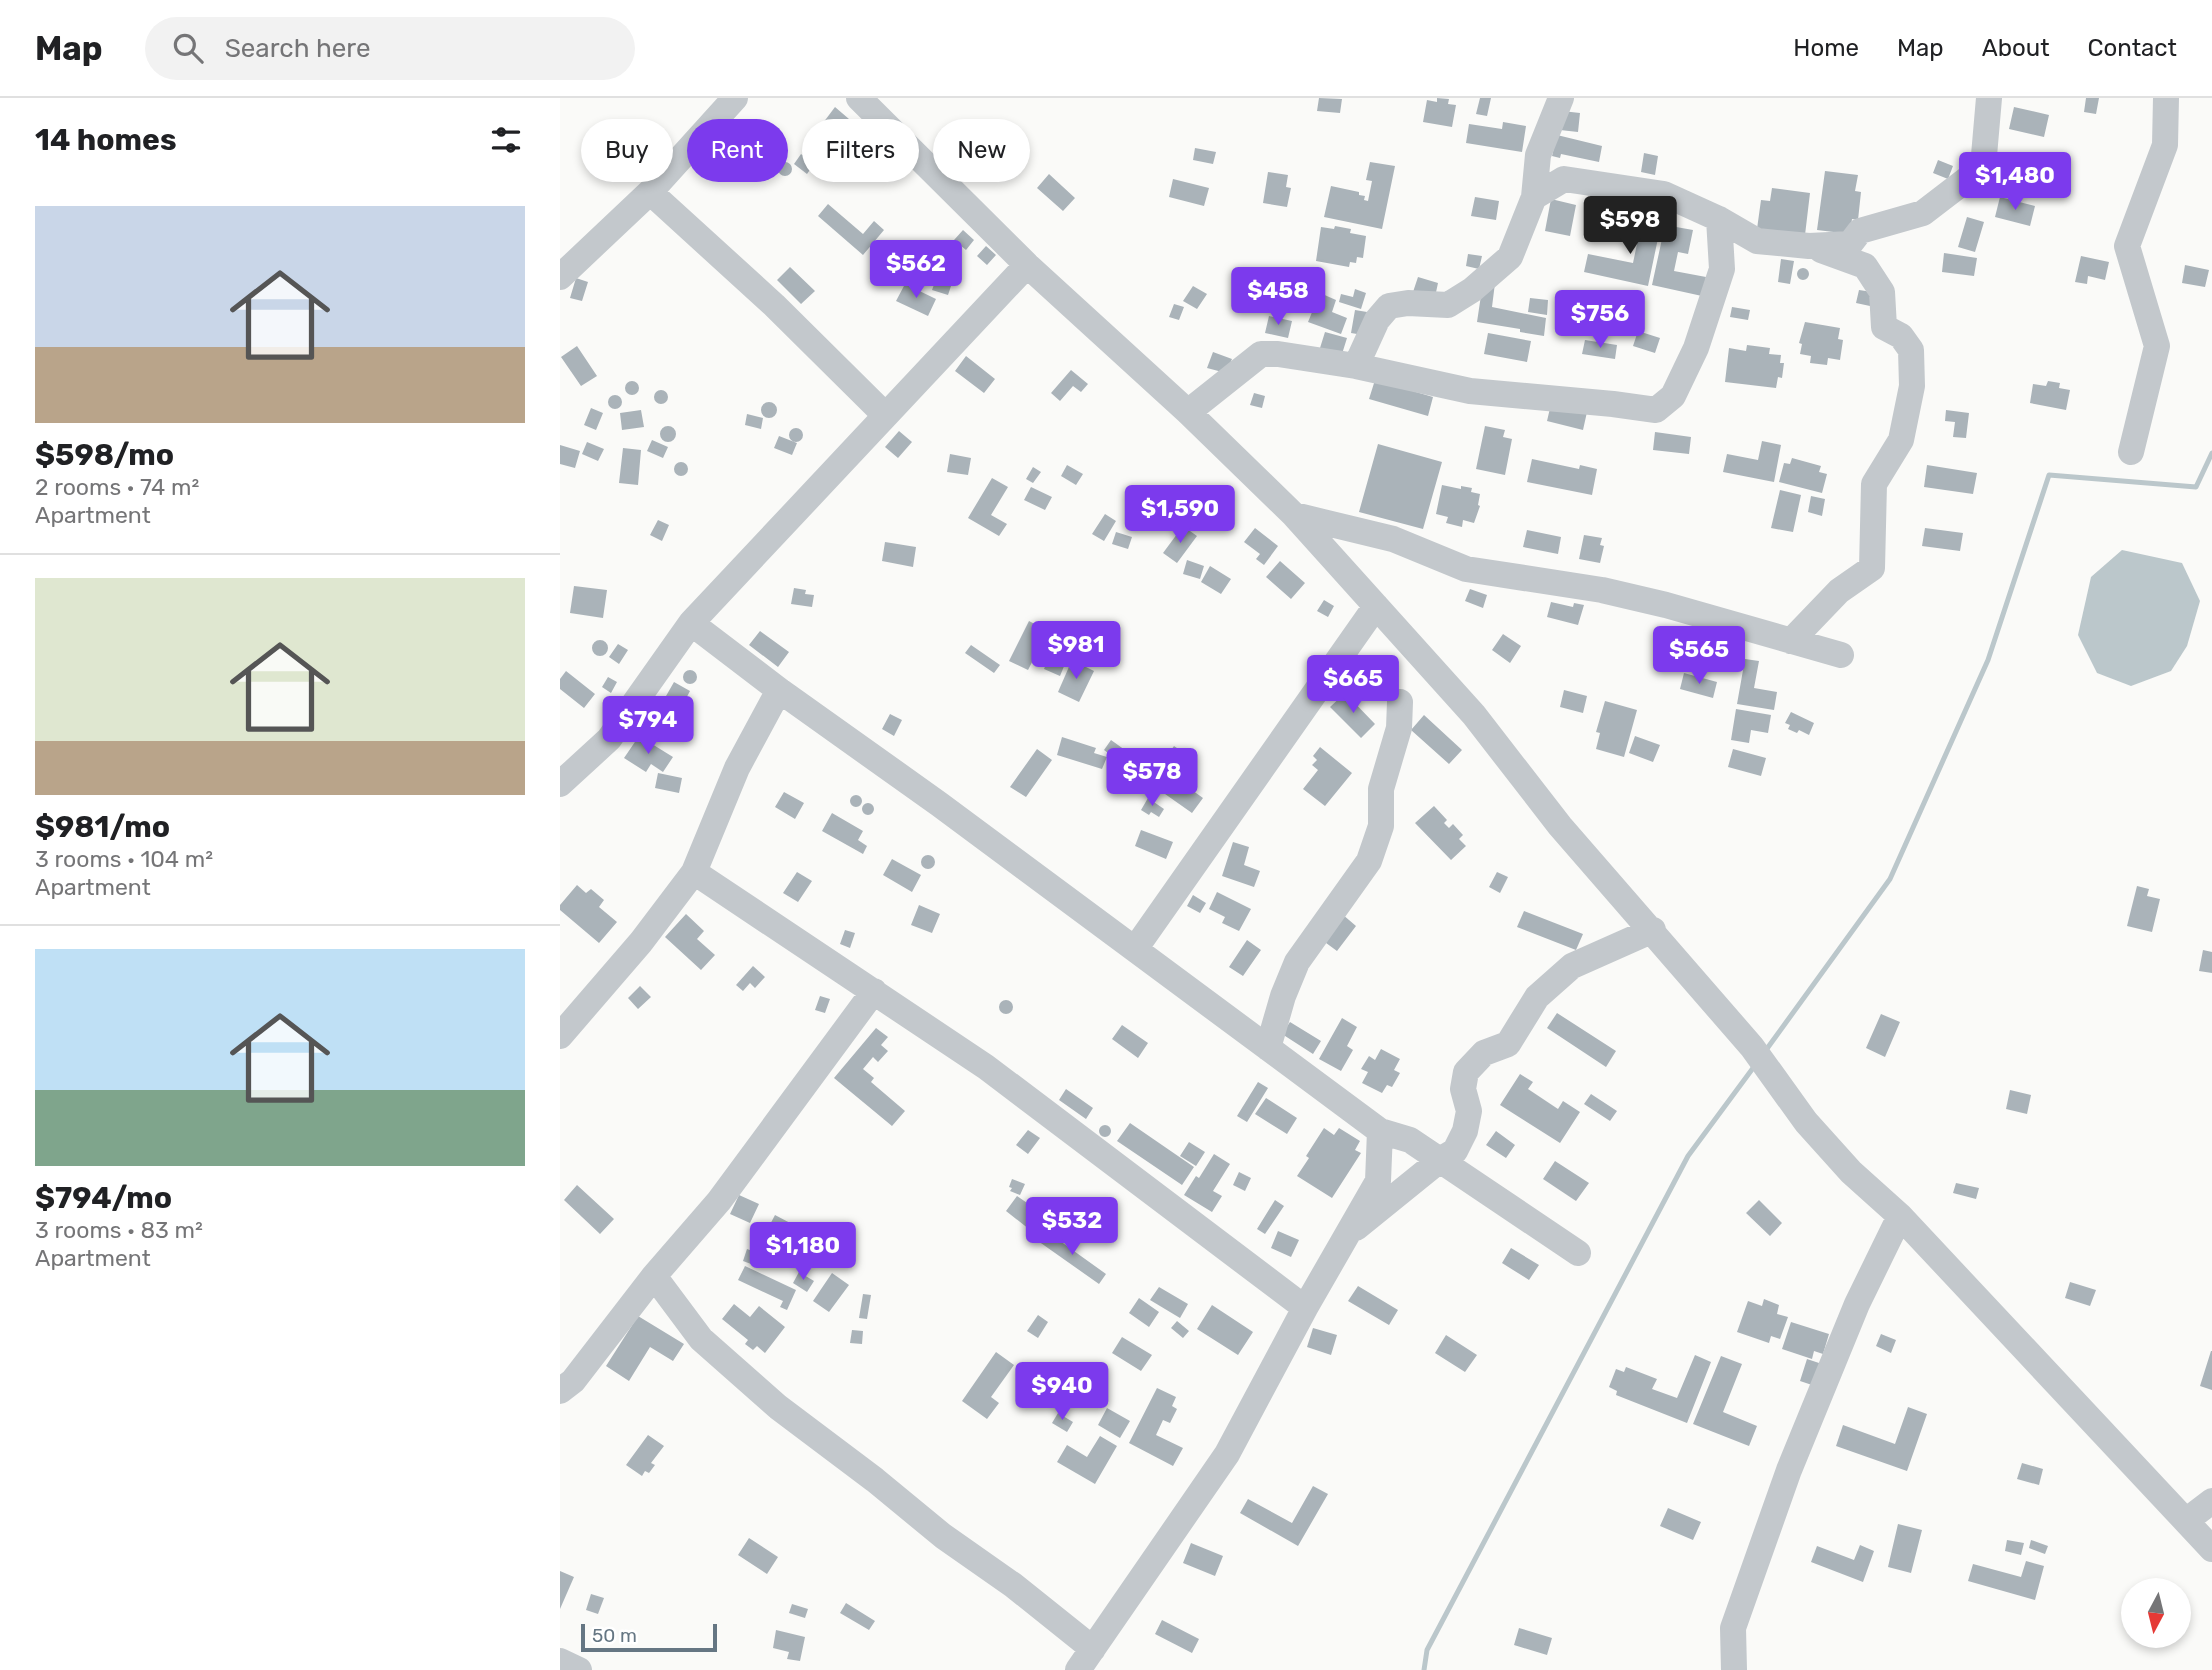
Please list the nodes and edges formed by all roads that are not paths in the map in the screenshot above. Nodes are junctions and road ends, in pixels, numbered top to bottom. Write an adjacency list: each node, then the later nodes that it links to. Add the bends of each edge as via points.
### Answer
1 (735, 98): 6 (street)
2 (859, 98): 10 (street)
3 (1561, 98): 7 (street, via 1538,155)
4 (1989, 98): 9 (street, via 1983,167 1923,213 1860,231 1850,244)
5 (2166, 98): 15 (street, via 2165,145 2127,246 2157,346)
6 (650, 192): 11 (street); 14 (street, via 774,304)
7 (1534, 197): 8 (street, via 1564,179 1664,194); 12 (street, via 1510,257 1448,305 1389,306 1377,320)
8 (1719, 219): 9 (street, via 1758,241); 12 (street, via 1722,268 1696,348 1673,396 1656,410 1470,391)
9 (1809, 246): 19 (street, via 1866,266 1882,292 1884,327 1901,336 1911,351 1912,386 1901,440 1874,484 1872,568 1839,591)
10 (1027, 265): 13 (street); 14 (street)
11 (560, 277)
12 (1356, 366): 13 (street, via 1261,354)
13 (1188, 412): 16 (street)
14 (884, 414): 18 (street)
15 (2131, 452)
16 (1294, 514): 17 (street); 19 (street, via 1393,539 1466,569 1602,590)
17 (1377, 606): 25 (street); 26 (street)
18 (691, 623): 21 (street); 23 (street, via 609,739)
19 (1791, 641): 20 (street)
20 (1841, 655)
21 (779, 690): 24 (street, via 737,768); 26 (street)
22 (1401, 702): 29 (street, via 1399,728 1381,789 1381,826 1369,861 1297,962)
23 (560, 784)
24 (694, 873): 27 (street); 28 (street)
25 (1653, 930): 31 (street, via 1572,966 1537,997 1508,1044 1483,1053 1466,1072 1469,1111 1465,1131 1455,1151); 32 (street, via 1752,1047 1806,1122)
26 (1135, 949): 29 (street)
27 (874, 991): 35 (street, via 719,1201); 36 (street, via 986,1067)
28 (560, 1036)
29 (1268, 1048): 30 (street)
30 (1380, 1131): 31 (street, via 1410,1140); 33 (street, via 1378,1181)
31 (1440, 1160): 33 (street); 34 (street)
32 (1900, 1216): 39 (street); 44 (street, via 1857,1304 1789,1470 1733,1628)
33 (1348, 1235): 36 (street)
34 (1578, 1252)
35 (654, 1276): 37 (street, via 573,1381); 41 (street, via 701,1339 778,1407 1013,1586)
36 (1305, 1308): 41 (street, via 1227,1454)
37 (560, 1391)
38 (2212, 1501): 39 (street)
39 (2187, 1520): 40 (street)
40 (2212, 1549)
41 (1086, 1659)
42 (560, 1661): 43 (street)
43 (579, 1670)
44 (1734, 1670)

